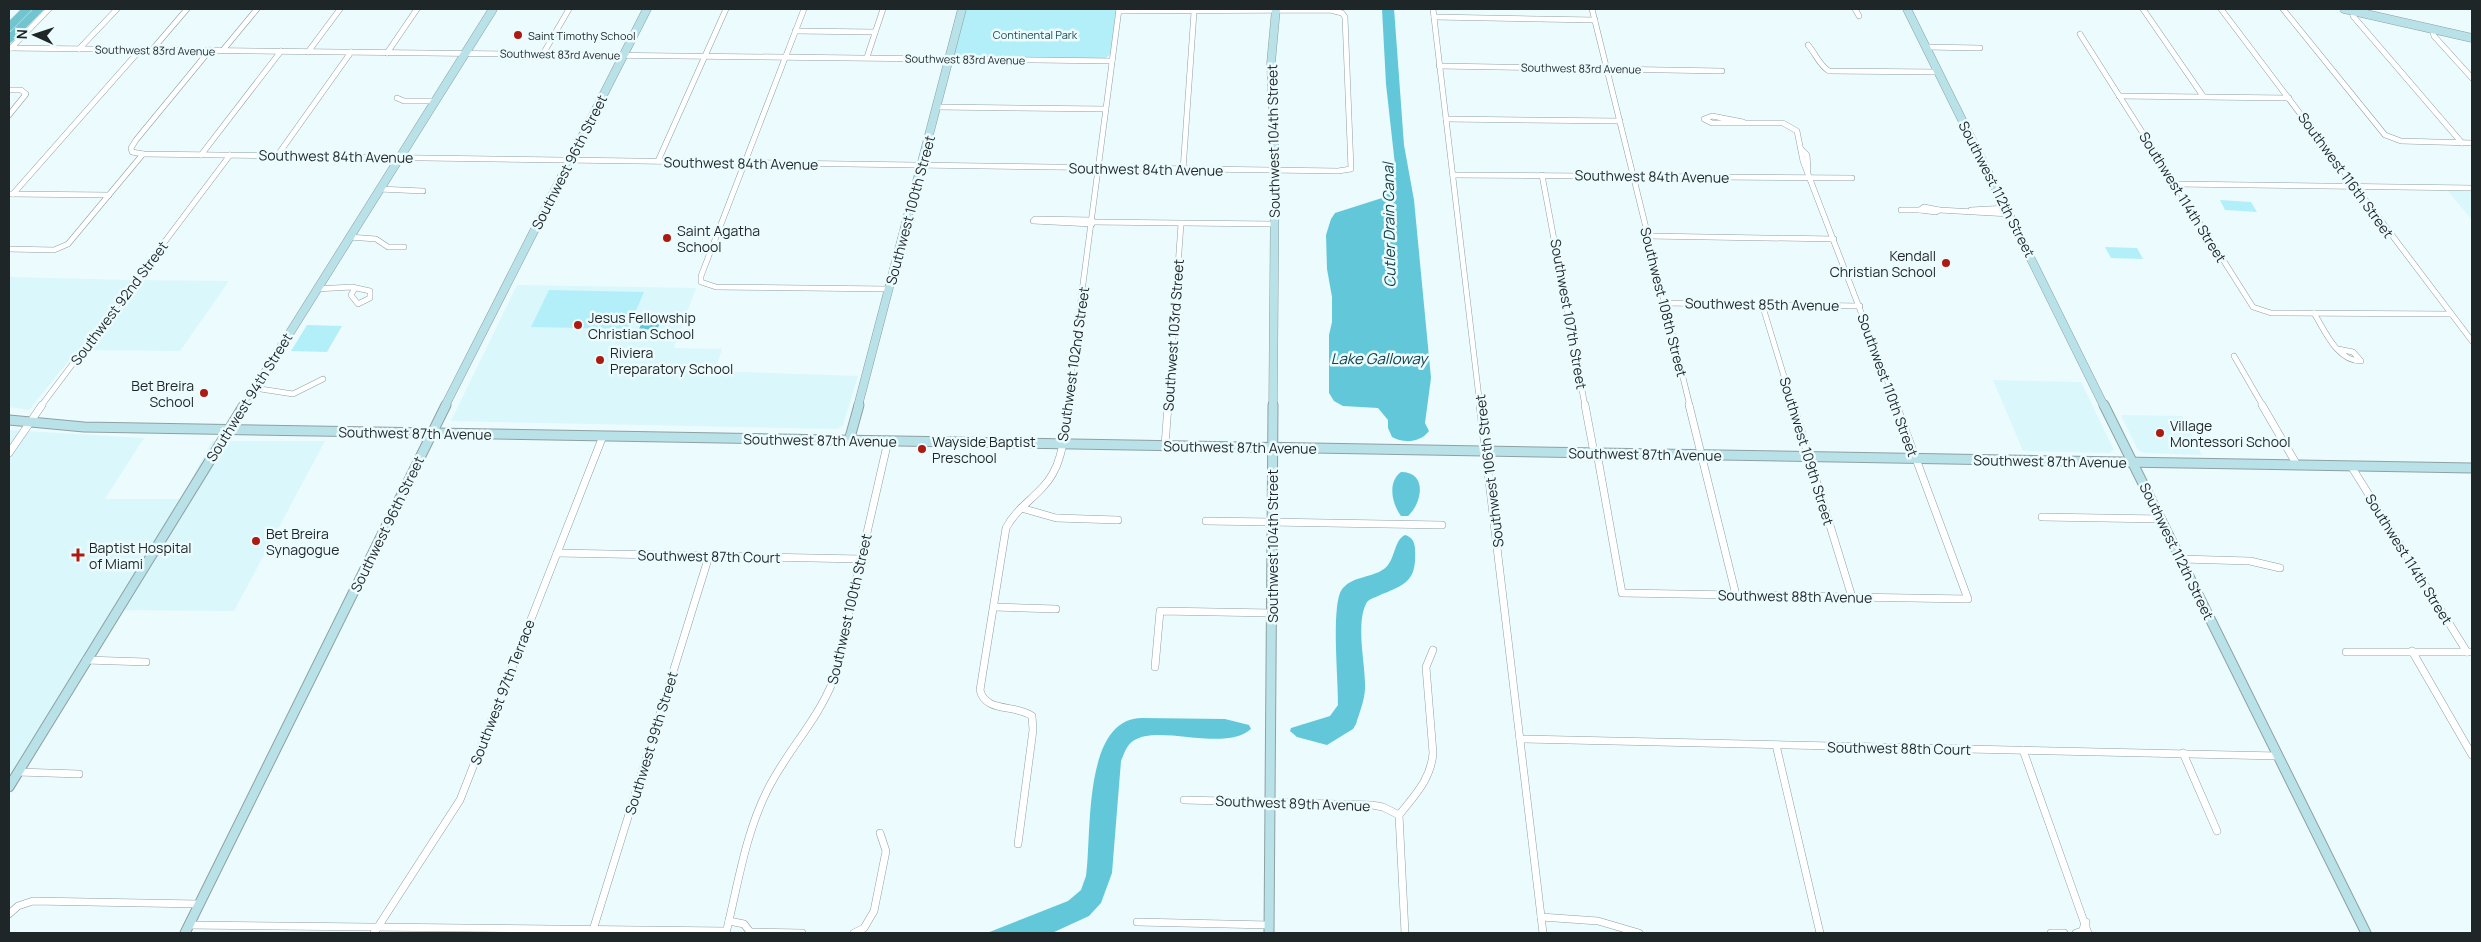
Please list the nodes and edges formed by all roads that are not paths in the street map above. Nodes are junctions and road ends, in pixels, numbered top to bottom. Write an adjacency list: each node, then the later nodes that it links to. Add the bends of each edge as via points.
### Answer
1 (27, 9): 31 (main road)
2 (39, 9): 37 (main road)
3 (49, 9): 40 (street)
4 (117, 9): 42 (street)
5 (187, 9): 44 (street)
6 (257, 9): 46 (street)
7 (340, 9): 48 (street)
8 (417, 9): 50 (street)
9 (493, 9): 51 (street, Southwest 94th Street)
10 (569, 9): 52 (street)
11 (647, 9): 53 (street, Southwest 96th Street)
12 (726, 9): 54 (street)
13 (804, 9): 33 (street)
14 (883, 9): 34 (street)
15 (962, 9): 57 (street, Southwest 100th Street)
16 (1434, 9): 29 (street, Southwest 106th Street)
17 (1592, 9): 30 (street, Southwest 108th Street)
18 (1855, 9): 28 (street)
19 (1907, 9): 39 (street, Southwest 112th Street)
20 (2142, 9): 66 (street)
21 (2221, 9): 68 (street, Southwest 116th Street)
22 (2283, 9): 76 (street, via 2383,133 2406,142)
23 (2344, 9): 26 (street)
24 (1119, 10): 27 (street); 58 (street, Southwest 102nd Street)
25 (1276, 10): 27 (street); 89 (street, Southwest 104th Street, via 1271,83); 89 (street, Southwest 84th Avenue, via 1336,11 1345,17 1352,163 1350,170 1346,171)
26 (2353, 11): 32 (street); 76 (street, via 2353,16)
27 (1194, 12): 88 (street)
28 (1859, 16)
29 (1434, 17): 30 (street); 59 (street, Southwest 106th Street)
30 (1595, 20): 60 (street, Southwest 108th Street)
31 (9, 27)
32 (2432, 29): 36 (street); 63 (street, via 2434,36)
33 (796, 31): 34 (street); 55 (street)
34 (875, 32): 56 (street)
35 (2080, 34): 65 (street, Southwest 114th Street)
36 (2472, 38)
37 (9, 39)
38 (1808, 45): 62 (street, via 1827,70)
39 (1926, 47): 41 (street); 62 (street, Southwest 112th Street)
40 (10, 48): 42 (street, Southwest 83rd Avenue)
41 (1980, 48)
42 (79, 49): 43 (street, Southwest 83rd Avenue)
43 (140, 50): 44 (street, Southwest 83rd Avenue); 100 (street)
44 (152, 50): 45 (street, Southwest 83rd Avenue)
45 (210, 50): 46 (street, Southwest 83rd Avenue); 78 (street, via 132,145 132,152)
46 (223, 50): 47 (street, Southwest 83rd Avenue)
47 (281, 51): 48 (street, Southwest 83rd Avenue); 79 (street)
48 (308, 52): 49 (street, Southwest 83rd Avenue)
49 (351, 52): 50 (street, Southwest 83rd Avenue); 81 (street)
50 (387, 52): 51 (street, Southwest 83rd Avenue)
51 (465, 53): 52 (street, Southwest 83rd Avenue); 69 (street, Southwest 94th Street)
52 (543, 54): 53 (street, Southwest 83rd Avenue)
53 (623, 55): 54 (street, Southwest 83rd Avenue); 83 (street, Southwest 96th Street)
54 (705, 56): 55 (street, Southwest 83rd Avenue); 84 (street)
55 (785, 57): 56 (street, Southwest 83rd Avenue); 85 (street)
56 (867, 58): 57 (street, Southwest 83rd Avenue)
57 (949, 59): 58 (street, Southwest 83rd Avenue); 70 (street, Southwest 100th Street)
58 (1112, 62): 71 (street, Southwest 102nd Street)
59 (1439, 66): 60 (street, Southwest 83rd Avenue); 73 (street, Southwest 106th Street)
60 (1608, 68): 61 (street, Southwest 83rd Avenue); 74 (street, Southwest 108th Street)
61 (1722, 71)
62 (1938, 72): 103 (street, Southwest 112th Street)
63 (2472, 78)
64 (9, 90): 72 (street, via 25,92 25,98)
65 (2119, 96): 66 (street); 95 (street, Southwest 114th Street)
66 (2203, 96): 68 (street)
67 (397, 98): 69 (street)
68 (2289, 98): 96 (street, Southwest 116th Street)
69 (435, 101): 82 (street, Southwest 94th Street)
70 (937, 107): 71 (street); 86 (street, Southwest 100th Street)
71 (1106, 109): 87 (street, Southwest 102nd Street)
72 (9, 115)
73 (1446, 119): 74 (street); 90 (street, Southwest 106th Street)
74 (1620, 121): 93 (street, Southwest 108th Street)
75 (1743, 122): 75 (street, via 1712,116 1704,119 1710,123); 92 (street, Southwest 110th Street, via 1783,123 1793,127 1797,131)
76 (2462, 142): 77 (street)
77 (2472, 143)
78 (143, 154): 79 (street, Southwest 84th Avenue); 101 (street)
79 (201, 154): 80 (street, Southwest 84th Avenue)
80 (230, 155): 81 (street, Southwest 84th Avenue); 126 (street, Southwest 92nd Street)
81 (277, 156): 82 (street, Southwest 84th Avenue)
82 (399, 157): 83 (street, Southwest 84th Avenue); 98 (street, Southwest 94th Street)
83 (570, 159): 84 (street, Southwest 84th Avenue); 128 (street, Southwest 96th Street)
84 (658, 161): 85 (street, Southwest 84th Avenue)
85 (745, 163): 86 (street, Southwest 84th Avenue); 114 (street, via 701,276 702,284 716,287)
86 (921, 166): 87 (street, Southwest 84th Avenue); 114 (street, Southwest 100th Street)
87 (1098, 168): 88 (street, Southwest 84th Avenue); 104 (street, Southwest 102nd Street)
88 (1183, 170): 89 (street, Southwest 84th Avenue)
89 (1275, 171): 106 (street, Southwest 104th Street)
90 (1453, 175): 91 (street, Southwest 84th Avenue); 135 (street, Southwest 106th Street)
91 (1542, 175): 93 (street, Southwest 84th Avenue); 137 (street, Southwest 107th Street)
92 (1809, 175): 93 (street, Southwest 84th Avenue); 94 (street, Southwest 84th Avenue); 109 (street, Southwest 110th Street)
93 (1633, 176): 107 (street, Southwest 108th Street)
94 (1852, 178)
95 (2176, 184): 96 (street); 118 (street, Southwest 114th Street, via 2251,305 2267,313)
96 (2355, 186): 97 (street); 119 (street, Southwest 116th Street)
97 (2472, 188)
98 (379, 190): 99 (street); 108 (street, Southwest 94th Street)
99 (423, 191)
100 (11, 194): 101 (street)
101 (110, 195): 111 (street, via 72,242 62,248)
102 (1901, 210): 103 (street)
103 (2008, 211): 141 (street, Southwest 112th Street)
104 (1092, 223): 104 (street, via 1035,219 1033,221); 105 (street); 132 (street, Southwest 102nd Street)
105 (1181, 224): 106 (street); 133 (street, Southwest 103rd Street)
106 (1275, 224): 134 (street, Southwest 104th Street)
107 (1648, 236): 109 (street); 115 (street, Southwest 108th Street)
108 (349, 237): 110 (street, via 376,240 388,247); 113 (street, Southwest 94th Street)
109 (1834, 239): 117 (street, Southwest 110th Street)
110 (404, 247)
111 (9, 249)
112 (355, 288): 113 (street)
113 (316, 289): 124 (street, Southwest 94th Street)
114 (889, 289): 130 (street, Southwest 100th Street)
115 (1664, 304): 116 (street, Southwest 85th Avenue); 138 (street, Southwest 108th Street)
116 (1762, 304): 117 (street, Southwest 85th Avenue); 139 (street, Southwest 109th Street)
117 (1860, 306): 140 (street, Southwest 110th Street)
118 (2314, 314): 119 (street); 121 (street)
119 (2451, 314): 120 (street, Southwest 116th Street)
120 (2472, 341)
121 (2338, 349)
122 (2234, 356): 142 (street)
123 (324, 380): 124 (street, via 293,394)
124 (254, 388): 127 (street, Southwest 94th Street)
125 (9, 420): 126 (street, Southwest 87th Avenue)
126 (29, 423): 127 (street, Southwest 87th Avenue); 136 (street, Southwest 92nd Street)
127 (229, 430): 128 (street, Southwest 87th Avenue); 168 (street, Southwest 94th Street)
128 (432, 433): 129 (street, Southwest 87th Avenue); 186 (street, Southwest 96th Street)
129 (603, 436): 130 (street, Southwest 87th Avenue); 152 (street, Southwest 97th Terrace)
130 (849, 441): 131 (street, Southwest 87th Avenue)
131 (888, 442): 132 (street, Southwest 87th Avenue); 154 (street, Southwest 100th Street)
132 (1062, 444): 133 (street, Southwest 87th Avenue); 145 (street, Southwest 102nd Street, via 1060,460 1051,481)
133 (1165, 446): 134 (street, Southwest 87th Avenue)
134 (1272, 447): 135 (street, Southwest 87th Avenue); 150 (street, Southwest 104th Street)
135 (1486, 451): 137 (street, Southwest 87th Avenue); 171 (street, Southwest 106th Street)
136 (9, 453)
137 (1595, 453): 138 (street, Southwest 87th Avenue); 157 (street, Southwest 107th Street)
138 (1702, 455): 139 (street, Southwest 87th Avenue); 158 (street, Southwest 108th Street)
139 (1809, 457): 140 (street, Southwest 87th Avenue); 159 (street, Southwest 109th Street)
140 (1915, 459): 141 (street, Southwest 87th Avenue); 160 (street, Southwest 110th Street)
141 (2133, 462): 142 (street, Southwest 87th Avenue); 147 (street, Southwest 112th Street)
142 (2297, 465): 143 (street, Southwest 87th Avenue)
143 (2351, 466): 144 (street, Southwest 87th Avenue); 167 (street, Southwest 114th Street)
144 (2472, 468)
145 (1021, 508): 148 (street, via 1033,515 1050,518); 161 (street, Southwest 102nd Street, via 1005,532)
146 (2042, 517): 147 (street)
147 (2160, 519): 155 (street, Southwest 112th Street)
148 (1118, 520)
149 (1206, 521): 150 (street)
150 (1272, 522): 151 (street); 163 (street, Southwest 104th Street)
151 (1442, 525)
152 (557, 553): 153 (street, Southwest 87th Court); 194 (street, Southwest 97th Terrace, via 460,800)
153 (709, 556): 154 (street, Southwest 87th Court); 195 (street, Southwest 99th Street)
154 (861, 559): 189 (street, Southwest 100th Street, via 829,694 764,797)
155 (2181, 559): 156 (street, via 2250,561); 176 (street, Southwest 112th Street)
156 (2280, 568)
157 (1622, 593): 158 (street, Southwest 88th Avenue)
158 (1736, 595): 159 (street, Southwest 88th Avenue)
159 (1852, 597): 160 (street, Southwest 88th Avenue)
160 (1968, 599)
161 (994, 607): 162 (street); 185 (street, Southwest 102nd Street, via 980,690 982,699 987,704 1023,709 1032,716 1033,730)
162 (1056, 608)
163 (1272, 613): 170 (street, via 1160,611); 181 (street, Southwest 104th Street)
164 (1433, 650): 182 (street, via 1426,667 1432,767 1428,778)
165 (2412, 651): 166 (street); 167 (street); 175 (street)
166 (2346, 652)
167 (2470, 652)
168 (86, 660): 169 (street); 177 (street, Southwest 94th Street)
169 (146, 662)
170 (1156, 667)
171 (1520, 739): 172 (street, Southwest 88th Court); 188 (street, Southwest 106th Street)
172 (1776, 745): 173 (street, Southwest 88th Court); 203 (street)
173 (2023, 750): 174 (street, Southwest 88th Court); 191 (street)
174 (2182, 753): 176 (street, Southwest 88th Court); 183 (street)
175 (2472, 755)
176 (2278, 756): 208 (street, Southwest 112th Street)
177 (18, 772): 178 (street); 179 (street, Southwest 94th Street)
178 (79, 774)
179 (9, 787)
180 (1184, 800): 181 (street, Southwest 89th Avenue)
181 (1270, 801): 182 (street, Southwest 89th Avenue, via 1372,805); 193 (street, Southwest 104th Street)
182 (1399, 815): 200 (street)
183 (2217, 832)
184 (880, 833): 197 (street, via 886,851 872,916)
185 (1018, 844)
186 (199, 904): 187 (street, via 37,901 18,906); 192 (street, Southwest 96th Street)
187 (9, 914)
188 (1541, 918): 201 (street, Southwest 106th Street); 202 (street, via 1598,921)
189 (729, 921): 196 (street, Southwest 100th Street); 198 (street, via 744,924)
190 (1137, 922): 193 (street)
191 (2086, 922): 206 (street, via 2082,931); 207 (street)
192 (187, 929): 194 (street)
193 (1269, 929)
194 (376, 930): 195 (street)
195 (593, 930): 196 (street)
196 (726, 932)
197 (858, 932)
198 (749, 933): 199 (street)
199 (802, 933)
200 (1405, 933)
201 (1543, 933)
202 (1639, 933)
203 (1820, 933)
204 (2051, 933): 205 (street)
205 (2064, 933)
206 (2076, 933)
207 (2088, 933)
208 (2366, 933)

